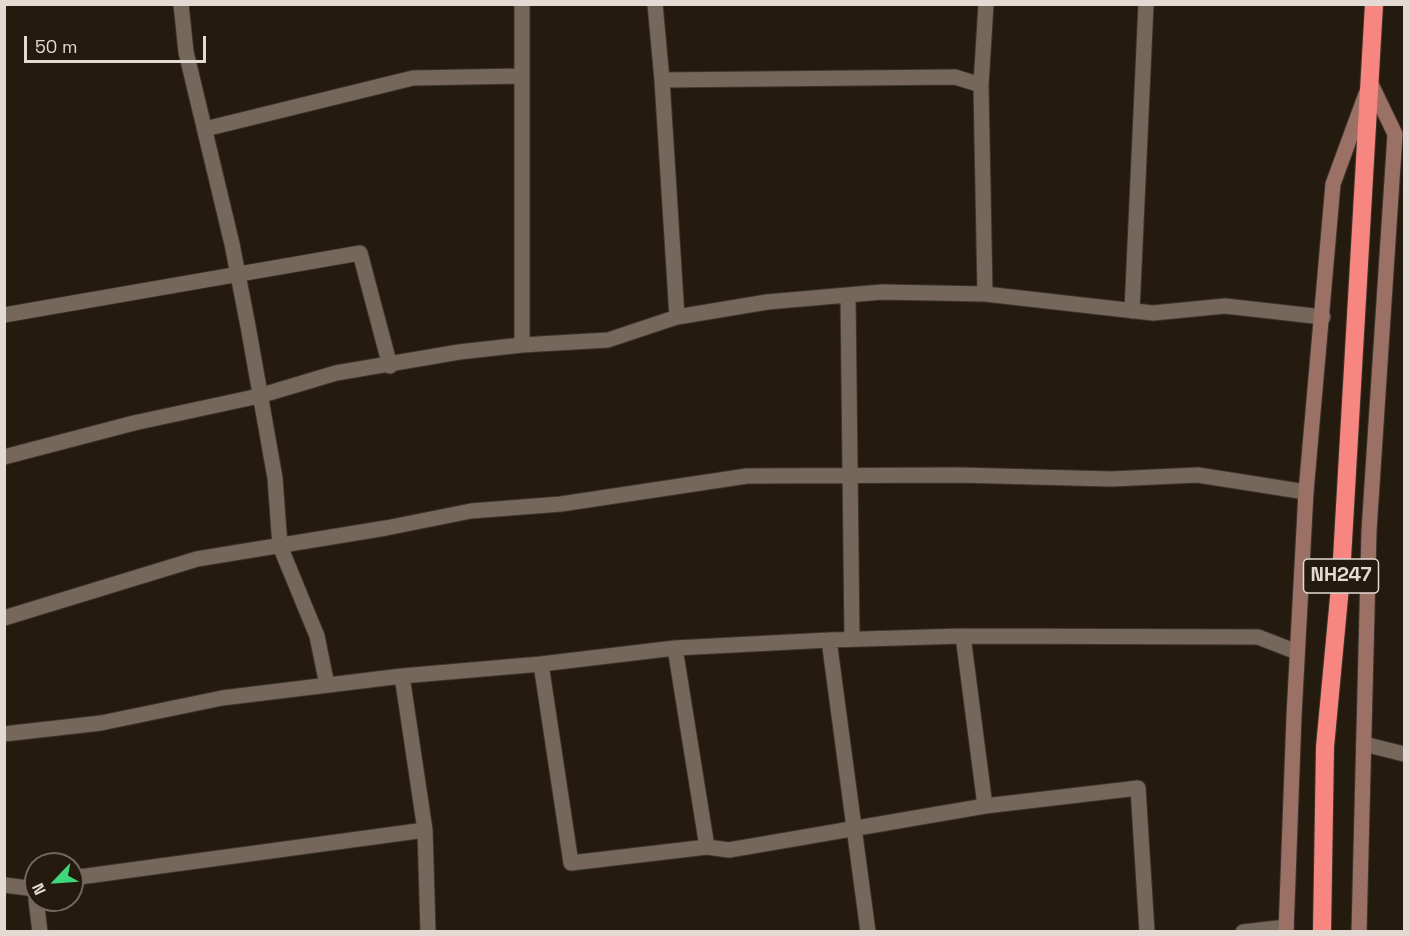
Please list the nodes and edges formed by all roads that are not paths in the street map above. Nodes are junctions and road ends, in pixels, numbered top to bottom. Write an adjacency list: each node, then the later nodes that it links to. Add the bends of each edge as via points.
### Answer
1 (181, 4): 11 (street, via 186,52)
2 (522, 4): 7 (street)
3 (655, 4): 8 (street)
4 (986, 4): 10 (street)
5 (1146, 4): 15 (street)
6 (1374, 4): 9 (highway, NH247)
7 (520, 76): 11 (street, via 413,78); 19 (street)
8 (662, 80): 10 (street, via 955,78); 17 (street)
9 (1370, 82): 18 (street, via 1333,184); 36 (street, via 1395,134 1369,531); 52 (highway, NH247, via 1341,576 1325,747)
10 (981, 85): 13 (street)
11 (205, 129): 12 (street)
12 (238, 276): 16 (street); 20 (street, via 360,253); 21 (street)
13 (985, 294): 14 (street); 15 (street)
14 (848, 295): 17 (street, via 767,302); 23 (street)
15 (1132, 311): 18 (street, via 1153,313 1225,306)
16 (4, 315)
17 (677, 317): 19 (street, via 608,340)
18 (1323, 317): 24 (street)
19 (522, 345): 20 (street)
20 (390, 366): 21 (street, via 336,373)
21 (259, 396): 22 (street); 25 (street, via 274,478)
22 (4, 457)
23 (849, 476): 24 (street, via 1111,479 1197,475); 25 (street, via 747,476 561,504 471,511); 28 (street)
24 (1306, 492): 31 (street)
25 (280, 546): 26 (street, via 197,559); 34 (street, via 317,636)
26 (4, 618)
27 (963, 636): 28 (street); 31 (street, via 1258,637); 38 (street)
28 (852, 639): 29 (street)
29 (829, 640): 30 (street); 39 (street)
30 (675, 648): 32 (street); 41 (street)
31 (1297, 652): 46 (street)
32 (541, 664): 33 (street); 41 (street, via 571,863)
33 (402, 676): 34 (street); 40 (street)
34 (327, 685): 35 (street, via 222,698 101,723)
35 (4, 734)
36 (1364, 744): 37 (street); 53 (street)
37 (1404, 753)
38 (985, 806): 39 (street); 50 (street, via 1138,788)
39 (852, 828): 41 (street, via 729,850); 49 (street)
40 (425, 830): 42 (street); 48 (street)
41 (707, 847)
42 (84, 876)
43 (4, 885): 44 (street)
44 (24, 891)
45 (38, 912): 47 (street)
46 (1286, 929): 51 (street)
47 (40, 932)
48 (428, 932)
49 (868, 932)
50 (1147, 932)
51 (1243, 932)
52 (1322, 932)
53 (1359, 932)

